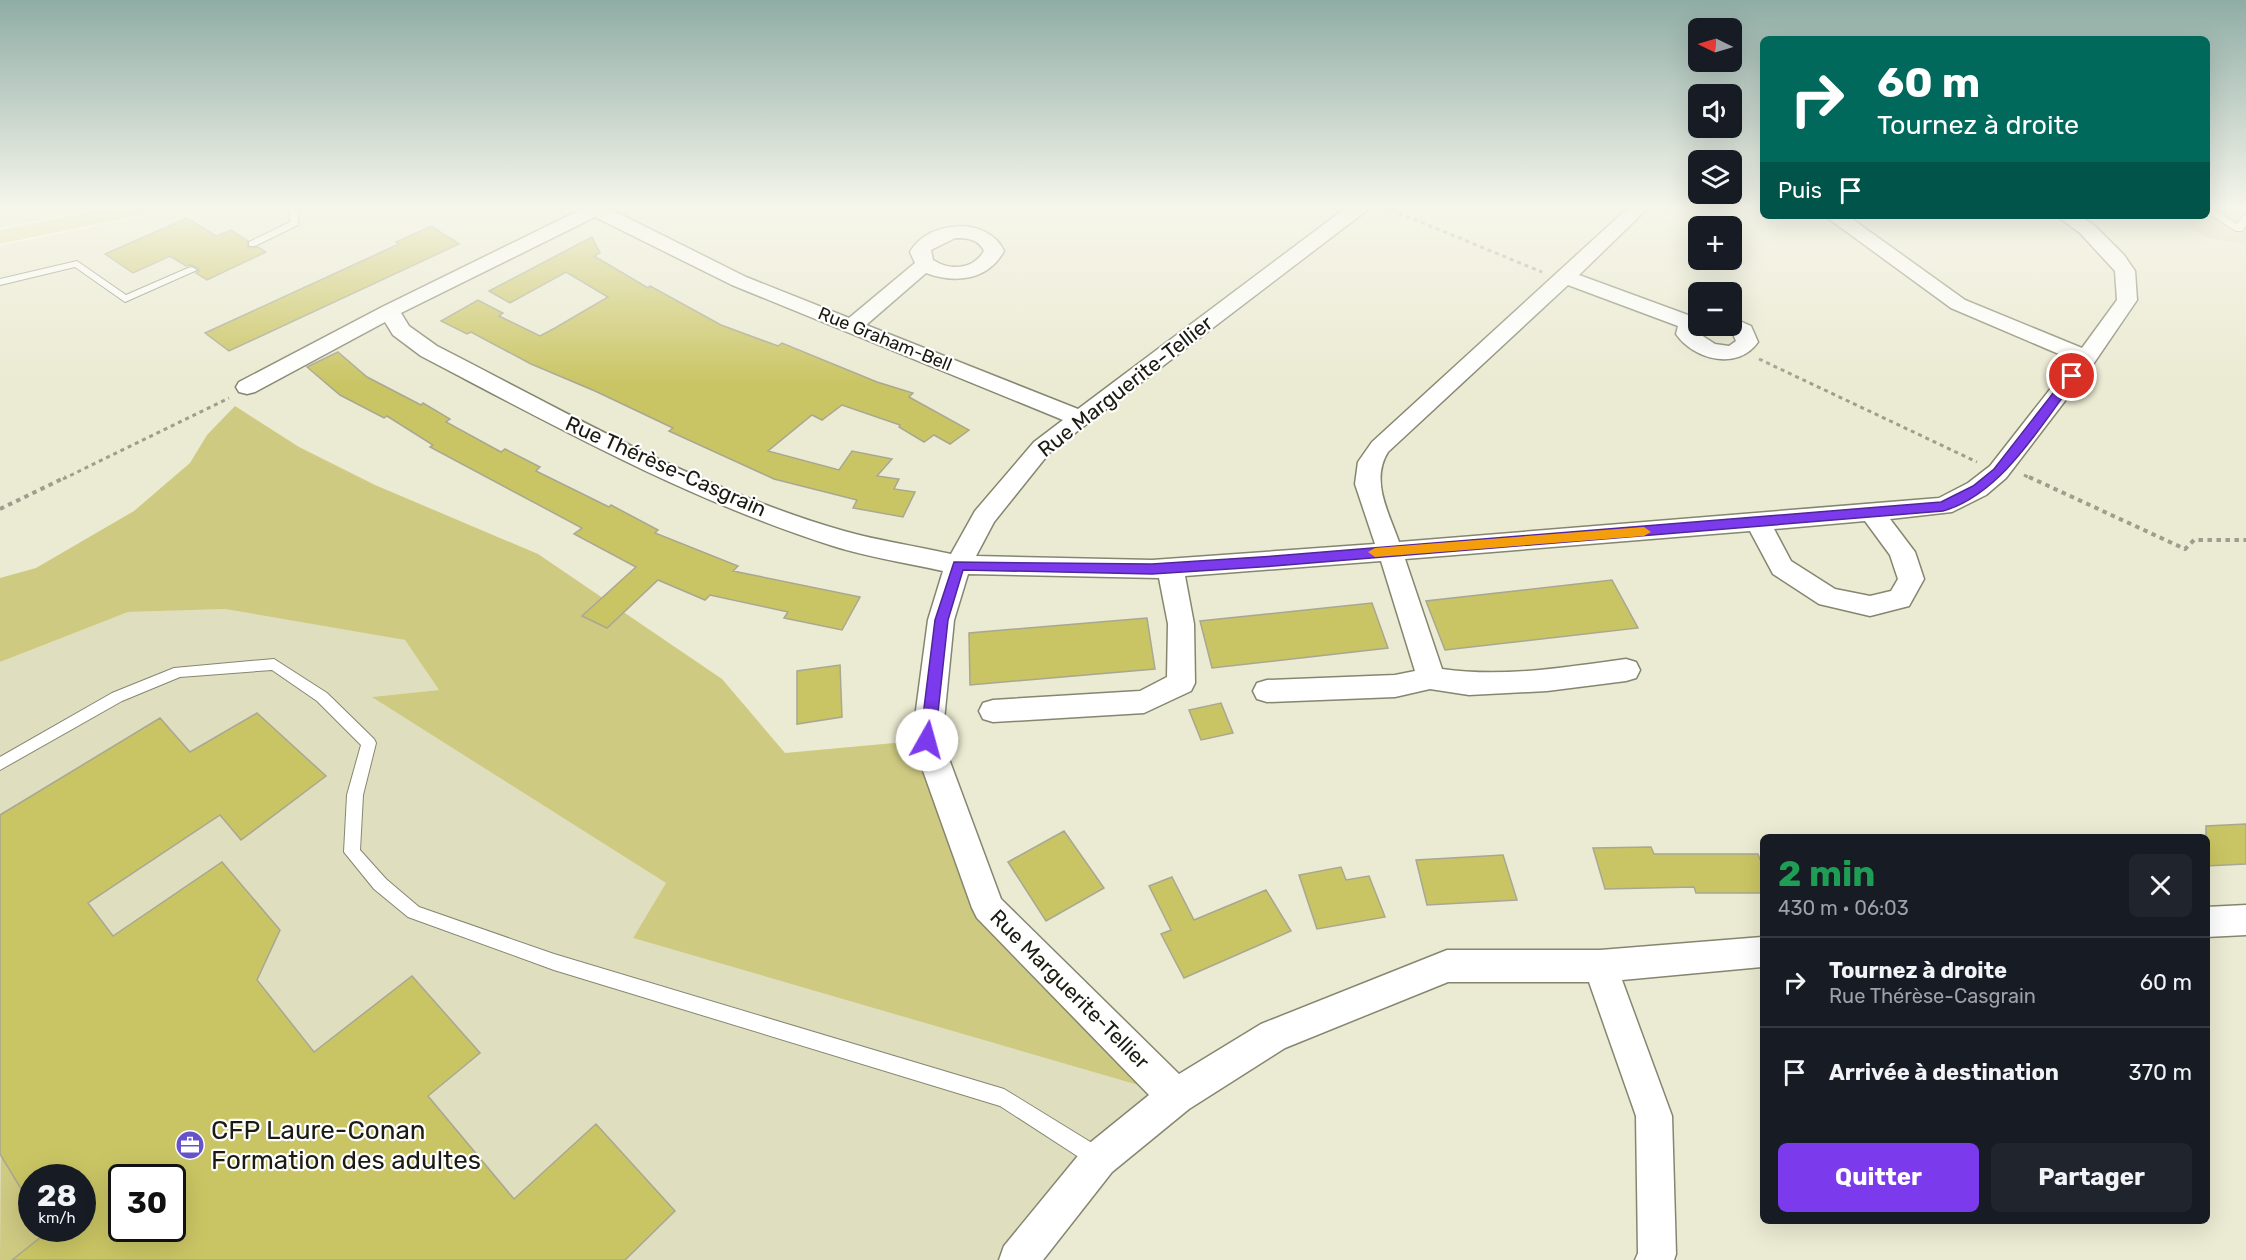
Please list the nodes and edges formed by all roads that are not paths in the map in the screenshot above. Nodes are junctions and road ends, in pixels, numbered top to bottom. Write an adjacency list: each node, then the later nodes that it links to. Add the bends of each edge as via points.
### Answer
1 (69, 266): 12 (lane)
2 (79, 266): 10 (lane, via 125,299)
3 (480, 266): 13 (street)
4 (707, 266): 15 (street, Rue Graham-Bell)
5 (923, 266): 15 (street)
6 (1276, 266): 20 (street, Rue Marguerite-Tellier)
7 (1575, 266): 11 (street)
8 (1905, 266): 18 (street, via 1958,304)
9 (2122, 266): 18 (street, Rue Thérèse-Casgrain, via 2128,282 2127,300)
10 (192, 270)
11 (1562, 278): 14 (street); 23 (street, via 1380,447 1370,462 1367,484)
12 (0, 282)
13 (389, 311): 19 (street); 24 (street, Rue Thérèse-Casgrain, via 400,330 429,351 634,456 728,499 840,539)
14 (1688, 319)
15 (852, 326): 20 (street, Rue Graham-Bell)
16 (1742, 333): 17 (street, via 1747,342 1739,350 1720,352 1700,346)
17 (1689, 336)
18 (2086, 358): 21 (street, Rue Thérèse-Casgrain, via 2000,469 1977,489 1943,506)
19 (247, 387)
20 (1080, 418): 24 (street, Rue Marguerite-Tellier, via 1042,447 984,517)
21 (1872, 513): 22 (street, Rue Thérèse-Casgrain); 22 (street, via 1902,552 1911,579 1900,599 1870,606 1828,597 1782,567)
22 (1758, 523): 23 (street, Rue Thérèse-Casgrain)
23 (1391, 551): 25 (street, Rue Thérèse-Casgrain); 27 (street)
24 (958, 565): 25 (street, Rue Thérèse-Casgrain); 35 (street, Rue Marguerite-Tellier, via 941,620 927,740 988,908)
25 (1170, 568): 29 (street, via 1182,624 1181,683 1144,702)
26 (1626, 670): 27 (street, via 1469,684)
27 (1430, 678): 28 (street, via 1395,686)
28 (1267, 691)
29 (993, 711)
30 (0, 764): 36 (lane, via 117,697 179,672 274,664 321,697 369,742 355,795 352,852 380,884 414,912 554,962 1004,1098)
31 (2246, 920): 32 (street)
32 (2210, 922)
33 (1760, 952): 34 (street)
34 (1600, 966): 35 (street, via 1447,966 1273,1036); 38 (street, via 1654,1116)
35 (1176, 1096): 36 (street)
36 (1099, 1159): 37 (street)
37 (1018, 1260)
38 (1654, 1260)

